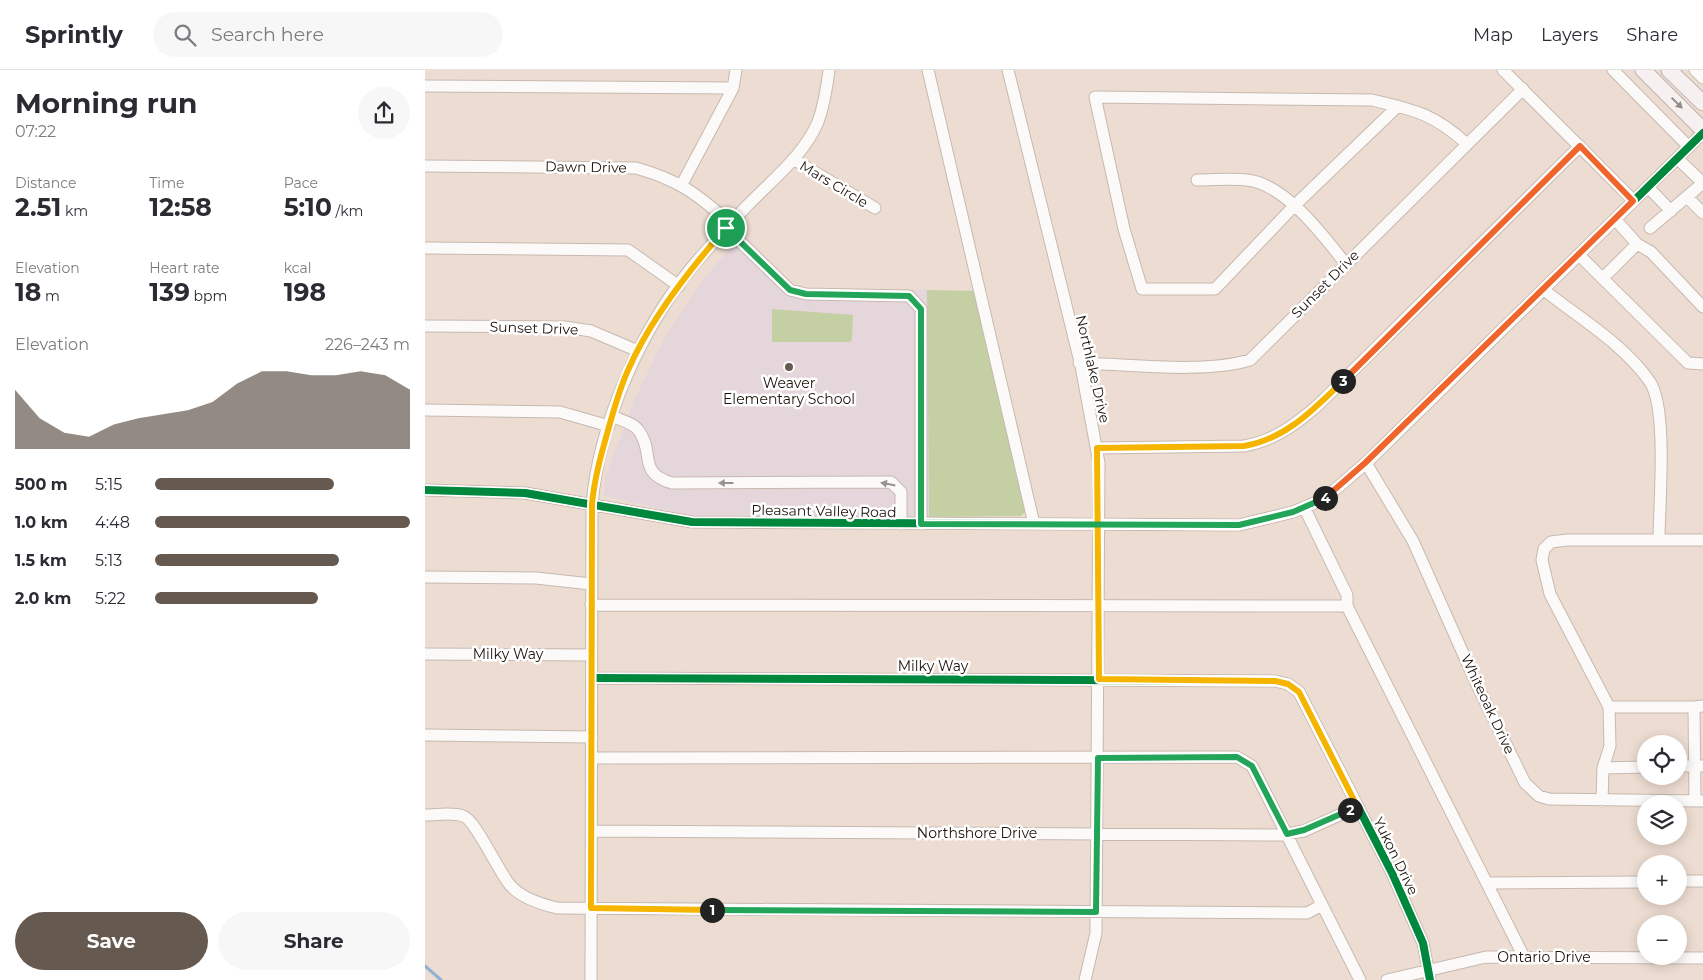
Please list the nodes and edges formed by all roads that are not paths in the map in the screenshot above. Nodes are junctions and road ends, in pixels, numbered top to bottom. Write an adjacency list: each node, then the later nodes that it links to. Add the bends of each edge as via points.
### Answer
1 (736, 70): 12 (street)
2 (829, 70): 20 (street, via 817,122)
3 (929, 70): 57 (street)
4 (1008, 70): 46 (street, Northlake Drive)
5 (1503, 70): 13 (street)
6 (1613, 70): 19 (street)
7 (1643, 70): 16 (main road, one-way to 16)
8 (1669, 70): 14 (main road)
9 (1695, 70): 10 (street)
10 (1703, 78)
11 (425, 86): 12 (street)
12 (733, 88): 25 (street)
13 (1523, 88): 17 (street, Sunset Drive); 18 (street)
14 (1703, 103)
15 (1398, 106): 17 (street, via 1424,113 1448,126); 29 (street); 29 (street, via 1372,100 1095,98 1124,228 1142,289 1215,289)
16 (1703, 131): 19 (street, Pleasant Valley Road)
17 (1467, 144): 39 (street, Sunset Drive)
18 (1580, 146): 28 (street); 50 (street, via 1295,425 1257,444 1244,446)
19 (1689, 147): 21 (street, Pleasant Valley Road)
20 (793, 159): 30 (street, Mars Circle); 34 (street)
21 (1678, 159): 24 (street); 26 (street, Pleasant Valley Road)
22 (425, 166): 25 (street, Dawn Drive, via 636,168 661,175)
23 (1197, 180): 29 (street, via 1249,180 1265,185)
24 (1703, 183): 27 (street)
25 (681, 186): 34 (street, Dawn Drive, via 695,193)
26 (1648, 187): 28 (street, Pleasant Valley Road); 31 (street)
27 (1687, 197): 31 (street); 32 (street)
28 (1633, 201): 33 (street, Pleasant Valley Road)
29 (1294, 206): 39 (street, via 1321,232)
30 (875, 208)
31 (1671, 211): 35 (street)
32 (1703, 213)
33 (1615, 219): 36 (street); 38 (street, Pleasant Valley Road)
34 (728, 225): 41 (street); 56 (street, Dawn Drive, via 790,290 806,294 909,296 921,309)
35 (1650, 228)
36 (1637, 244): 40 (street); 43 (street, via 1651,252)
37 (425, 248): 41 (street, via 628,250)
38 (1579, 255): 40 (street); 42 (street, Pleasant Valley Road)
39 (1345, 264): 46 (street, Sunset Drive, via 1250,360 1228,366)
40 (1604, 277): 47 (street, via 1688,363)
41 (679, 286): 45 (street)
42 (1544, 290): 51 (street, Pleasant Valley Road); 59 (street, via 1623,351 1651,383 1660,420)
43 (1703, 307)
44 (425, 326): 45 (street, Sunset Drive, via 565,326 591,331)
45 (638, 351): 49 (street)
46 (1079, 363): 50 (street, Northlake Drive)
47 (1703, 364)
48 (425, 410): 49 (street, via 560,412)
49 (610, 421): 53 (street, via 593,482); 55 (street, one-way to 49, via 901,492 891,482 672,483 663,480 649,468 640,432 635,426)
50 (1097, 448): 58 (street, Northlake Drive)
51 (1365, 463): 54 (street, Pleasant Valley Road, via 1325,499); 80 (street, Whiteoak Drive, via 1413,541 1525,783 1539,796 1549,799)
52 (425, 490): 53 (street, Pleasant Valley Road, via 525,492)
53 (592, 504): 55 (street, Pleasant Valley Road, via 692,522); 62 (street)
54 (1304, 507): 58 (street, Pleasant Valley Road, via 1239,525); 65 (street, via 1347,595)
55 (901, 524): 56 (street, Pleasant Valley Road)
56 (921, 524): 57 (street, Pleasant Valley Road)
57 (1034, 524): 58 (street, Pleasant Valley Road)
58 (1099, 524): 64 (street, Northlake Drive)
59 (1659, 540): 60 (street); 72 (street, via 1567,540 1551,542 1544,549 1542,560 1550,594)
60 (1703, 540)
61 (425, 577): 62 (street, via 536,578)
62 (591, 584): 63 (street)
63 (591, 605): 64 (street); 67 (street)
64 (1099, 606): 65 (street); 69 (street, Northlake Drive)
65 (1347, 606): 90 (street)
66 (425, 654): 67 (street, Milky Way)
67 (591, 655): 68 (street)
68 (592, 678): 69 (street, Milky Way); 74 (street)
69 (1099, 679): 70 (street, Milky Way); 76 (street, Northlake Drive)
70 (1275, 681): 82 (street, Yukon Drive, via 1288,684 1299,692)
71 (1699, 706): 72 (street); 77 (street)
72 (1609, 707): 79 (street, via 1610,746)
73 (425, 735): 74 (street)
74 (592, 737): 75 (street)
75 (592, 758): 76 (street); 84 (street)
76 (1098, 758): 85 (street, Northlake Drive); 86 (street, via 1237,757 1252,766)
77 (1699, 766): 81 (street)
78 (1637, 767): 79 (street)
79 (1603, 768): 80 (street)
80 (1602, 801): 81 (street, Whiteoak Drive)
81 (1699, 801)
82 (1357, 806): 86 (street, Northshore Drive, via 1304,830); 96 (street, Yukon Drive, via 1392,872 1423,943)
83 (425, 815): 92 (street, via 465,816 475,824 511,886 533,901 557,908)
84 (592, 830): 85 (street, Northshore Drive); 92 (street)
85 (1098, 833): 86 (street, Northshore Drive); 93 (street, Northlake Drive)
86 (1287, 834): 91 (street)
87 (1687, 881): 88 (street)
88 (1703, 881)
89 (1637, 882): 90 (street)
90 (1487, 883): 94 (street)
91 (1321, 906): 93 (street, via 1307,913); 99 (street)
92 (591, 908): 93 (street); 97 (street)
93 (1096, 912): 98 (street, Northlake Drive, via 1096,933)
94 (1524, 957): 95 (street, Ontario Drive); 96 (street, Ontario Drive, via 1485,957)
95 (1703, 958)
96 (1429, 975): 100 (street, Ontario Drive)
97 (591, 980)
98 (1085, 980)
99 (1360, 980)
100 (1387, 980)

